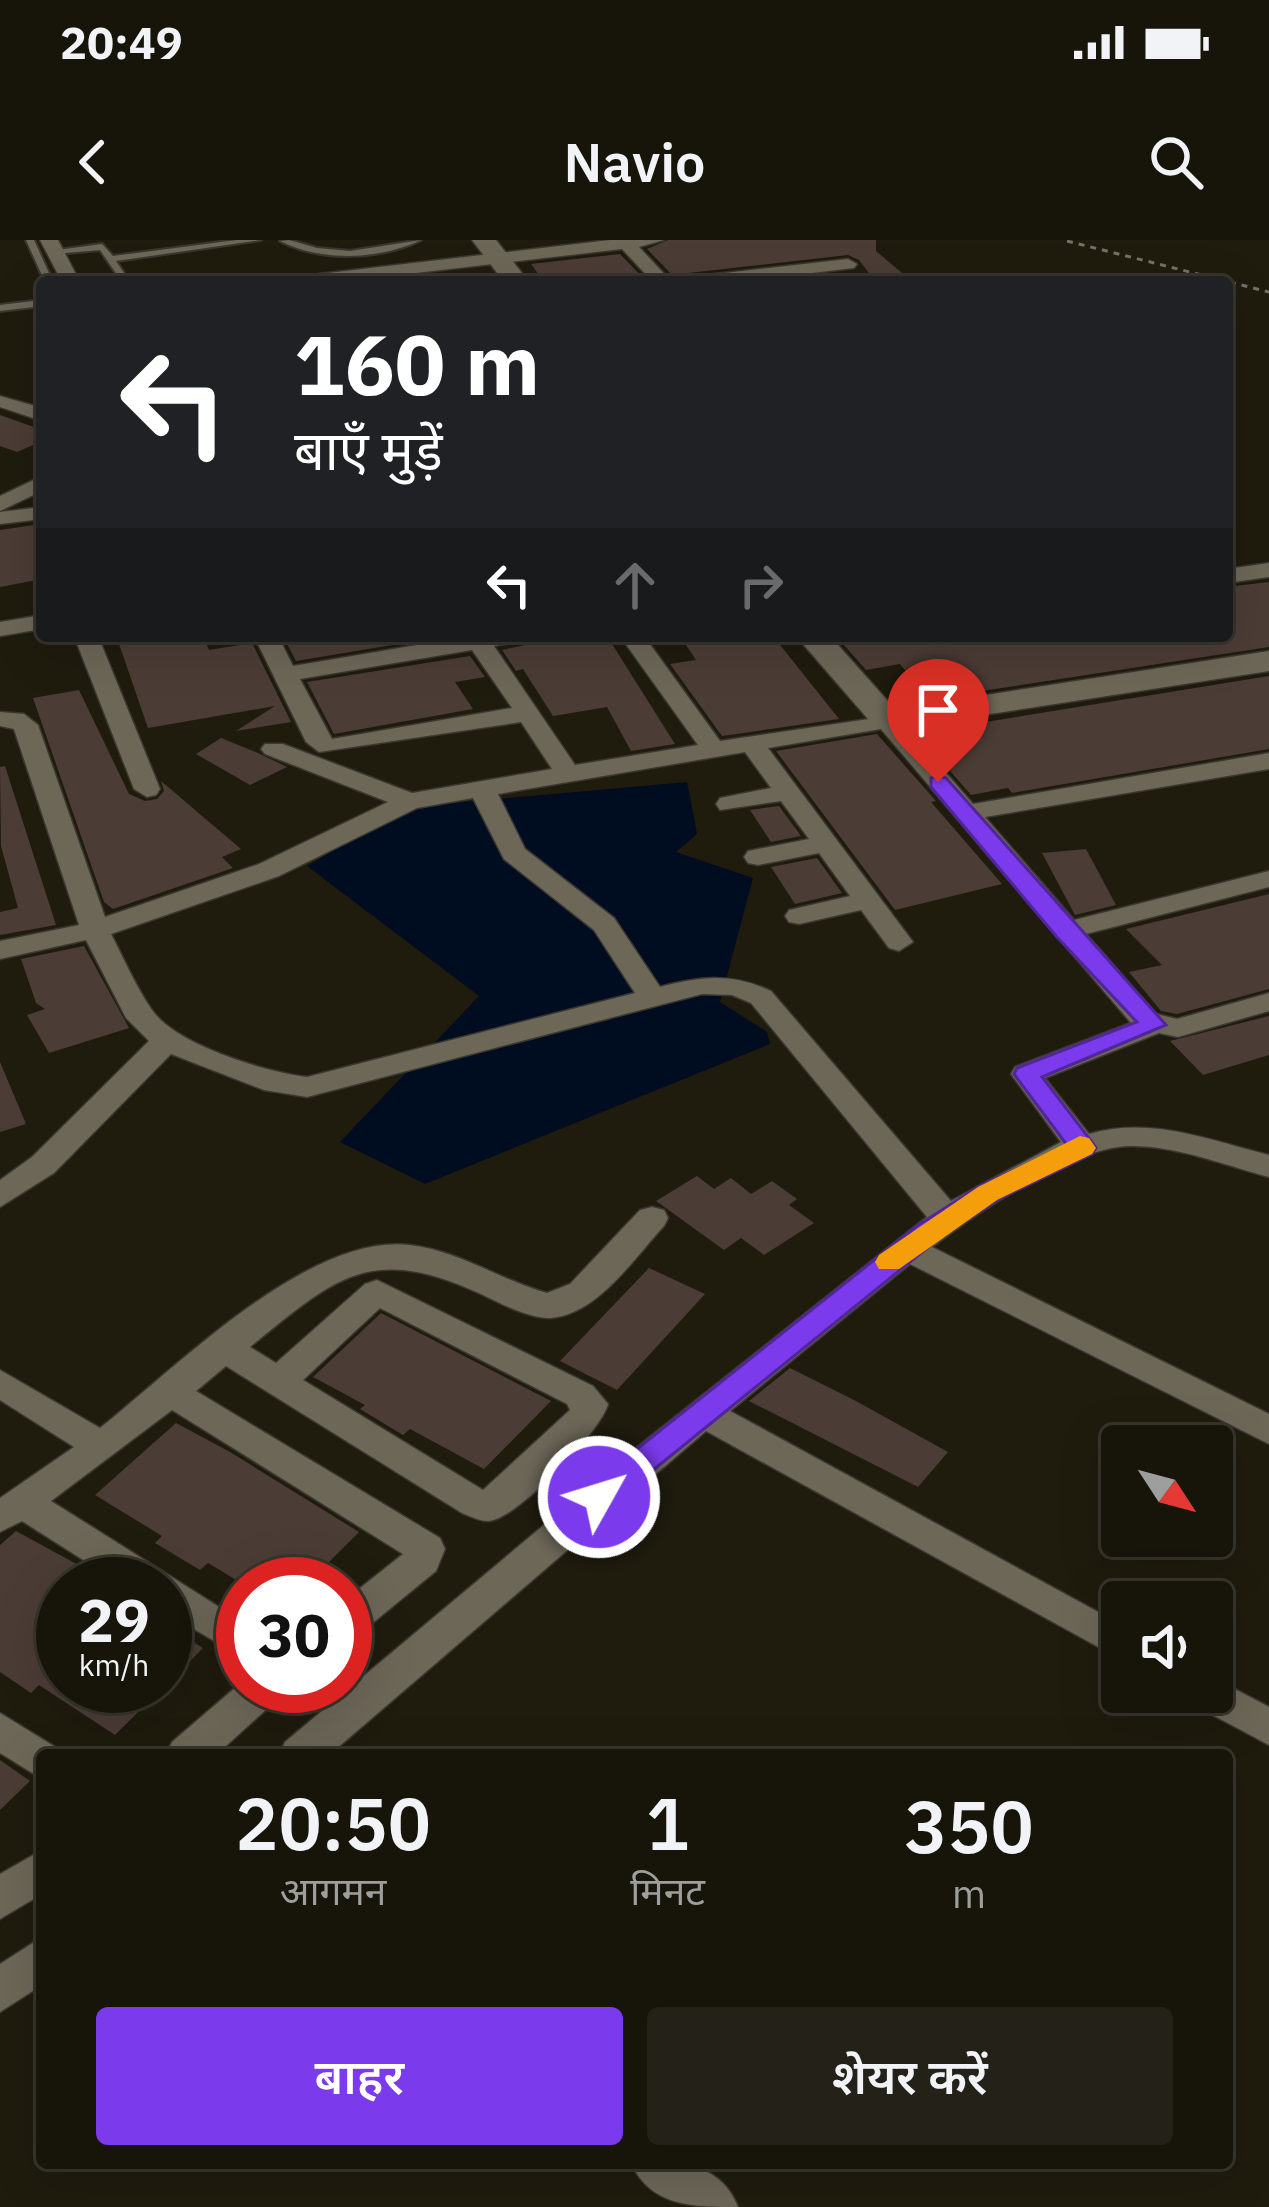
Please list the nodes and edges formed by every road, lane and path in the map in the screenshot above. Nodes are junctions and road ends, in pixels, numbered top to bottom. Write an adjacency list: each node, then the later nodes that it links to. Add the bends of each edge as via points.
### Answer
1 (30, 240): 13 (lane)
2 (256, 240): 11 (lane)
3 (417, 240): 6 (lane, via 335,254)
4 (655, 240): 8 (street)
5 (819, 240): 12 (street)
6 (284, 241)
7 (1067, 241): 21 (path)
8 (626, 243): 10 (street); 18 (street)
9 (51, 245): 11 (lane, via 100,246); 14 (street)
10 (490, 249): 16 (street); 17 (street)
11 (113, 259): 15 (lane)
12 (848, 264): 19 (street); 20 (street)
13 (46, 276)
14 (68, 276)
15 (123, 276)
16 (336, 276)
17 (512, 276)
18 (657, 276)
19 (742, 276)
20 (861, 276)
21 (1206, 276)
22 (1233, 283): 23 (path)
23 (1269, 292)
24 (36, 309): 25 (lane)
25 (0, 312)
26 (3, 401): 27 (street)
27 (36, 413)
28 (0, 481): 29 (street)
29 (34, 486): 30 (street)
30 (2, 512): 31 (street)
31 (36, 513)
32 (1269, 570): 33 (street)
33 (1233, 575)
34 (36, 623): 35 (street)
35 (0, 629)
36 (88, 642): 52 (street)
37 (269, 642): 42 (street)
38 (478, 642): 42 (street); 43 (street)
39 (636, 642): 48 (street)
40 (817, 642): 45 (street)
41 (1269, 662): 45 (street)
42 (286, 674): 49 (street)
43 (527, 713): 49 (street); 51 (street)
44 (0, 719): 63 (street, via 25,725)
45 (887, 721): 46 (street); 57 (street)
46 (752, 744): 48 (street); 54 (street)
47 (274, 749): 49 (street)
48 (715, 751): 51 (street)
49 (320, 755): 55 (street)
50 (1269, 761): 57 (street)
51 (570, 776): 53 (street)
52 (147, 789)
53 (483, 791): 55 (street); 67 (street, via 514,853 604,924)
54 (788, 792): 56 (street); 58 (street)
55 (410, 801): 63 (street, via 269,870)
56 (729, 804)
57 (964, 813): 64 (street)
58 (826, 843): 59 (street); 61 (street)
59 (758, 857)
60 (1269, 880): 64 (street)
61 (868, 900): 62 (street); 65 (street)
62 (799, 916)
63 (95, 930): 66 (street); 70 (street, via 142,1018)
64 (1064, 931): 69 (street)
65 (899, 942)
66 (0, 950)
67 (653, 998): 70 (street, via 307,1087); 75 (street, via 719,983 760,997)
68 (1269, 1002): 69 (street, via 1178,1028)
69 (1153, 1025): 71 (street, via 1026,1074)
70 (166, 1041): 73 (street, via 44,1165)
71 (1083, 1148): 72 (street, via 1144,1135); 75 (street)
72 (1269, 1166)
73 (0, 1196)
74 (652, 1218): 77 (street, via 566,1302 531,1302 446,1263 365,1256 303,1285)
75 (948, 1220): 76 (street)
76 (907, 1247): 81 (street); 82 (street)
77 (226, 1349): 78 (street); 80 (street)
78 (279, 1381): 78 (street, via 377,1292 590,1404 587,1416 488,1507)
79 (0, 1383): 83 (street)
80 (172, 1393): 83 (street); 86 (street, via 426,1549)
81 (703, 1413): 87 (street); 93 (street)
82 (1269, 1430)
83 (102, 1448): 84 (street)
84 (11, 1509): 85 (street)
85 (101, 1557)
86 (372, 1601)
87 (1101, 1632)
88 (1233, 1707): 90 (street)
89 (235, 1713): 92 (street)
90 (1269, 1728)
91 (0, 1730): 94 (street)
92 (194, 1749)
93 (307, 1749)
94 (36, 1757)
95 (36, 1873): 96 (street)
96 (0, 1899)
97 (36, 1963): 98 (street)
98 (0, 1990)
99 (663, 2169): 100 (street)
100 (714, 2207)

